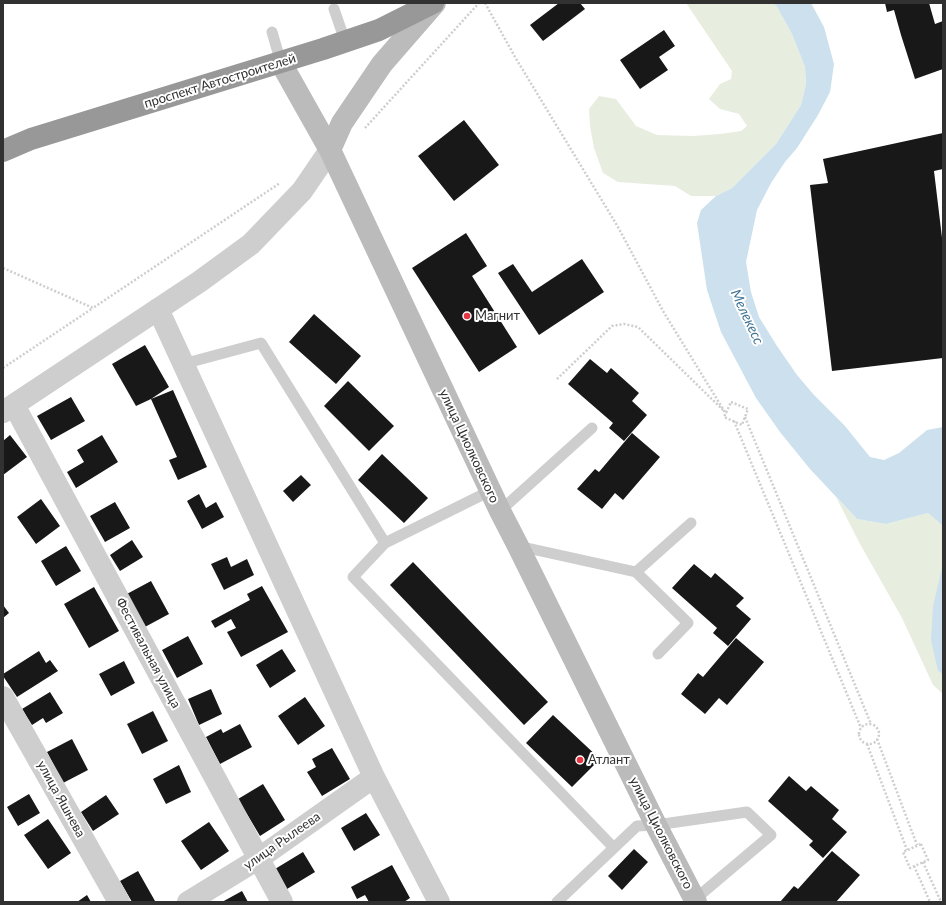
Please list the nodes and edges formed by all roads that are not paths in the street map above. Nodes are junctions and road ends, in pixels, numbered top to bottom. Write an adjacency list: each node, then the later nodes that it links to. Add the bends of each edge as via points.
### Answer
1 (434, 3): 4 (highway, проспект Автостроителей, via 379,30); 6 (street, via 382,64 342,123)
2 (334, 9): 4 (lane)
3 (272, 32): 5 (lane)
4 (345, 41): 5 (highway, проспект Автостроителей)
5 (281, 63): 6 (street, улица Циолковского); 7 (highway, проспект Автостроителей, via 31,139)
6 (330, 150): 8 (street, via 302,191 251,244); 12 (street, улица Циолковского)
7 (3, 151)
8 (158, 309): 9 (street); 10 (street)
9 (183, 364): 15 (lane, via 261,343); 20 (street)
10 (9, 409): 23 (street, Фестивальная улица)
11 (592, 428): 13 (lane)
12 (490, 491): 13 (street, улица Циолковского); 15 (lane)
13 (500, 511): 16 (street, улица Циолковского)
14 (691, 523): 17 (lane)
15 (385, 543): 22 (lane, via 353,576)
16 (518, 546): 17 (lane); 21 (street, улица Циолковского)
17 (636, 572): 18 (lane, via 688,623)
18 (658, 654)
19 (3, 697): 25 (street, улица Яшнева)
20 (374, 777): 23 (street, улица Рылеева); 28 (street)
21 (656, 825): 22 (lane, via 636,826); 24 (street, улица Циолковского); 24 (lane, via 747,812 771,835)
22 (614, 848): 29 (lane)
23 (258, 859): 26 (street, улица Рылеева); 27 (street, Фестивальная улица)
24 (695, 901)
25 (119, 902)
26 (188, 902)
27 (282, 902)
28 (439, 902)
29 (557, 902)

